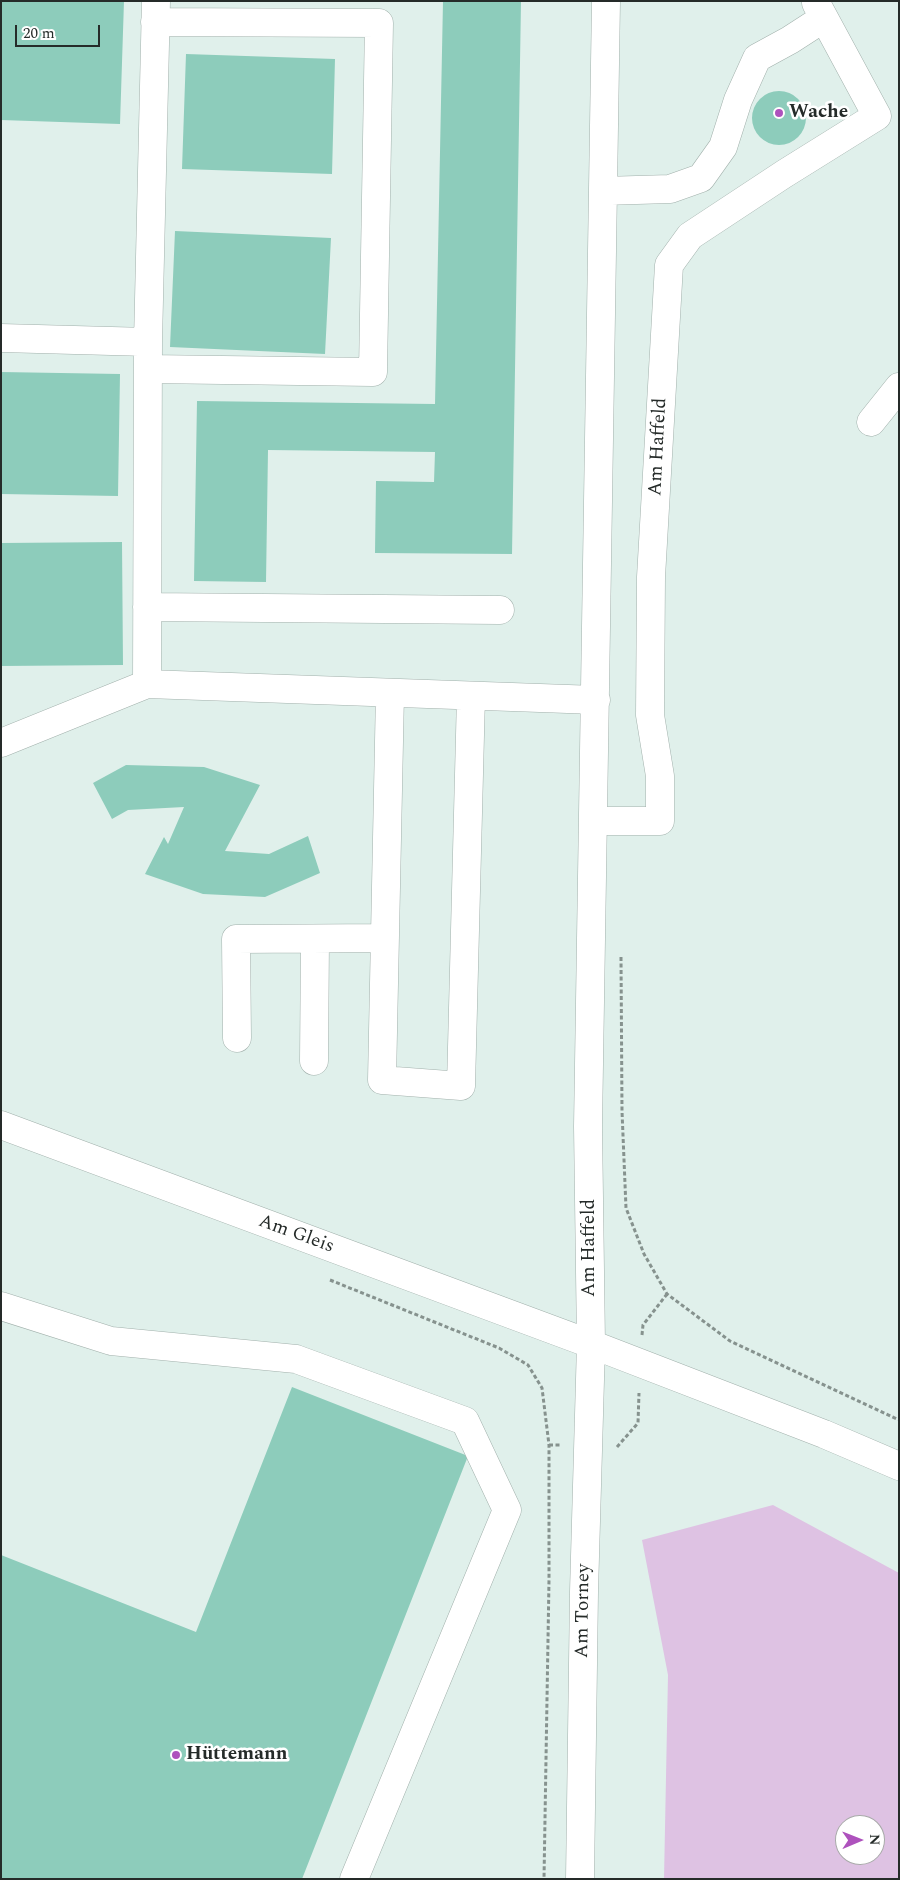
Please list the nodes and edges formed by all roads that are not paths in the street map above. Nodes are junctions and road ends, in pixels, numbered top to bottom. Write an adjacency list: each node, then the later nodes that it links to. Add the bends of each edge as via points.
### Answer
1 (606, 1): 5 (street, Am Haffeld)
2 (819, 10): 4 (street); 5 (street, via 790,40 757,58 738,100 723,147 701,178 670,189)
3 (155, 12): 7 (street); 8 (street, via 379,23 373,372)
4 (888, 116): 18 (street, Am Haffeld, via 784,174 690,236 669,264 651,577 650,715 660,776 660,821)
5 (603, 191): 16 (street, Am Haffeld)
6 (1, 338): 7 (street)
7 (148, 342): 8 (street)
8 (148, 369): 11 (street)
9 (899, 387): 10 (street)
10 (871, 422)
11 (147, 607): 12 (street); 13 (street)
12 (500, 610)
13 (146, 684): 14 (street); 17 (street)
14 (390, 693): 15 (street); 19 (street)
15 (471, 696): 16 (street); 19 (street, via 461,1086 382,1080)
16 (596, 700): 18 (street, Am Haffeld)
17 (1, 743)
18 (594, 821): 25 (street, Am Haffeld, via 588,1126)
19 (385, 938): 20 (street)
20 (315, 939): 21 (street, via 236,940); 22 (street)
21 (238, 1038)
22 (314, 1061)
23 (1, 1125): 25 (street, Am Gleis)
24 (1, 1306): 27 (street, via 111,1342 296,1359 465,1421 507,1510)
25 (591, 1344): 26 (street); 28 (street, Am Torney)
26 (899, 1466)
27 (354, 1879)
28 (580, 1879)

